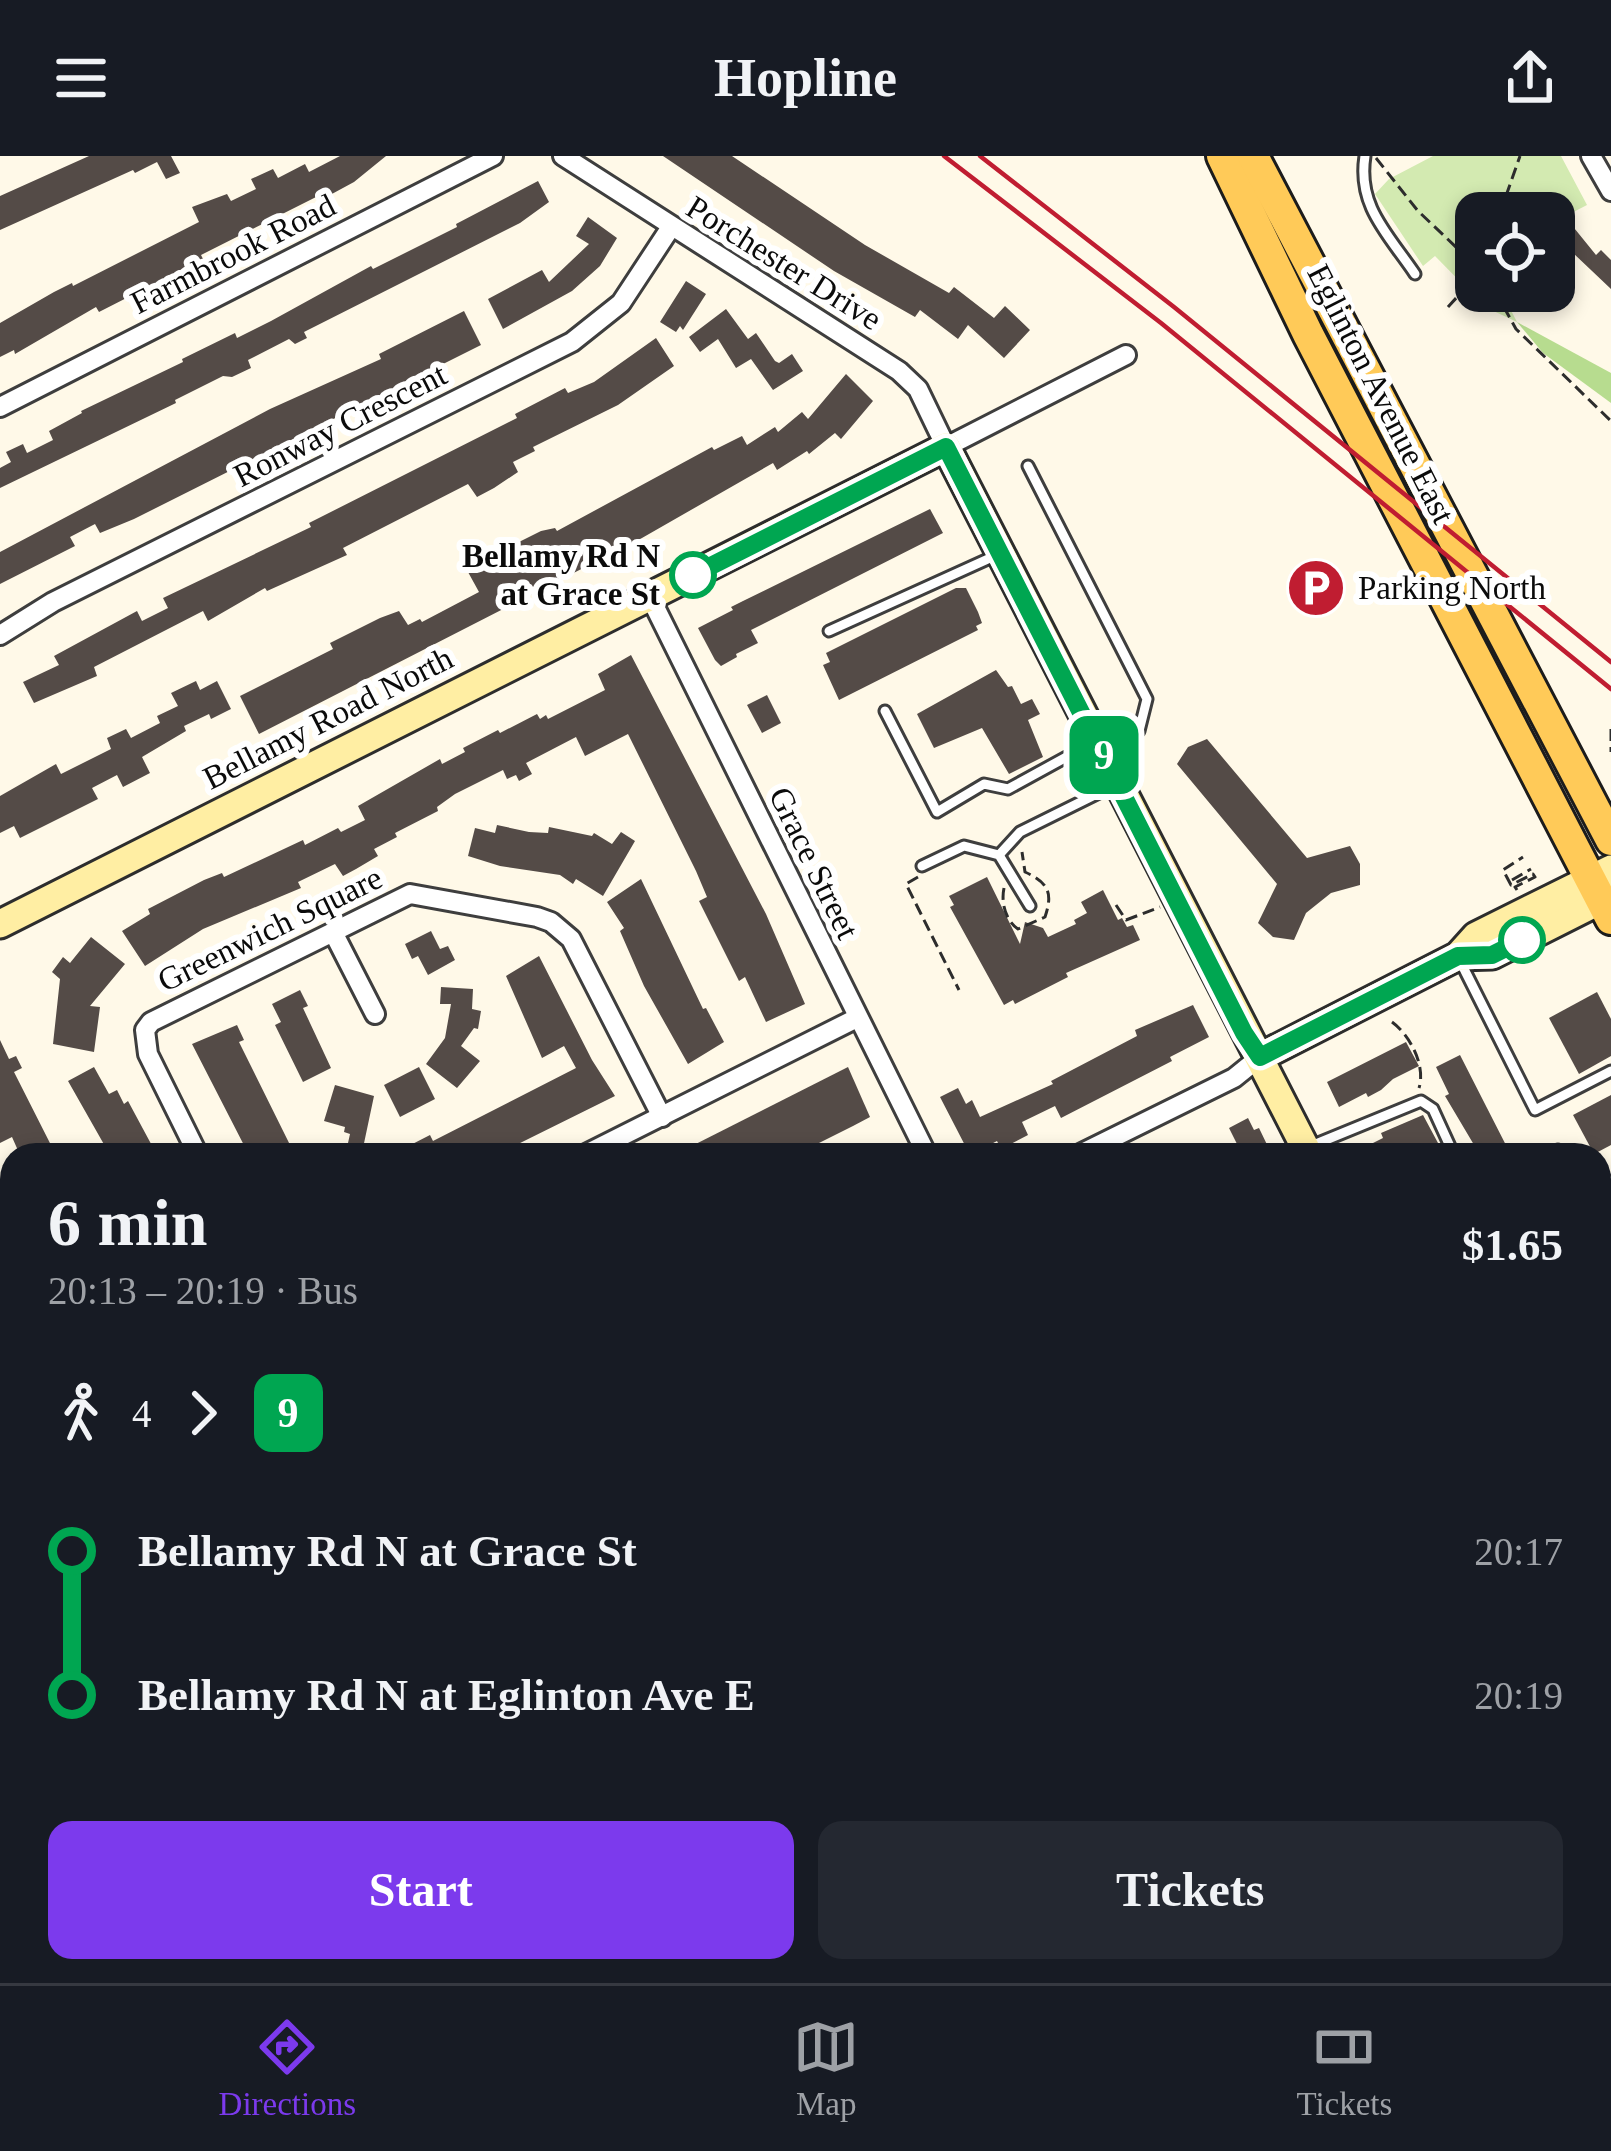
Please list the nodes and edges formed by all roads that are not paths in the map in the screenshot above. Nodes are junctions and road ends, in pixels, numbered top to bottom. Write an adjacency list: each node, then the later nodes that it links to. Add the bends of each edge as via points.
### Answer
1 (493, 156): 11 (street, Farmbrook Road)
2 (563, 156): 8 (street, Porchester Drive)
3 (1222, 156): 24 (main road, Eglinton Avenue East)
4 (1253, 156): 21 (main road, Eglinton Avenue East)
5 (1369, 156): 9 (lane, via 1364,198)
6 (1591, 156): 7 (street)
7 (1611, 191)
8 (671, 227): 12 (street, Porchester Drive, via 898,371 918,389); 17 (street, Ronway Crescent, via 621,303 572,342)
9 (1415, 274)
10 (1126, 355): 12 (street, Bellamy Road North)
11 (0, 407)
12 (946, 447): 14 (street); 15 (street, Bellamy Road North)
13 (1028, 466): 19 (lane, via 1147,699 1139,731)
14 (1001, 554): 16 (lane); 19 (street)
15 (650, 597): 26 (street, Bellamy Road North); 30 (street, Grace Street)
16 (829, 631)
17 (0, 635)
18 (885, 711): 19 (lane, via 937,812 984,784 1008,789)
19 (1100, 749): 20 (street)
20 (1118, 783): 22 (lane, via 1021,832); 31 (street)
21 (1611, 840)
22 (999, 855): 23 (lane, via 964,846); 25 (lane)
23 (923, 870)
24 (1605, 892): 28 (street, via 1477,936)
25 (1030, 906)
26 (0, 924)
27 (333, 932): 29 (street); 33 (street, Greenwich Square, via 410,894 550,922 571,939); 34 (street, Greenwich Square, via 145,1030 148,1054)
28 (1458, 956): 31 (street); 32 (lane, via 1535,1110)
29 (375, 1014)
30 (857, 1018): 33 (street); 36 (street, Grace Street)
31 (1260, 1057): 37 (street); 38 (street)
32 (1611, 1071)
33 (662, 1117): 35 (street)
34 (192, 1143)
35 (609, 1143)
36 (921, 1143)
37 (1102, 1143)
38 (1303, 1143)
39 (1324, 1143): 40 (lane, via 1416,1101 1433,1109)
40 (1449, 1143)

